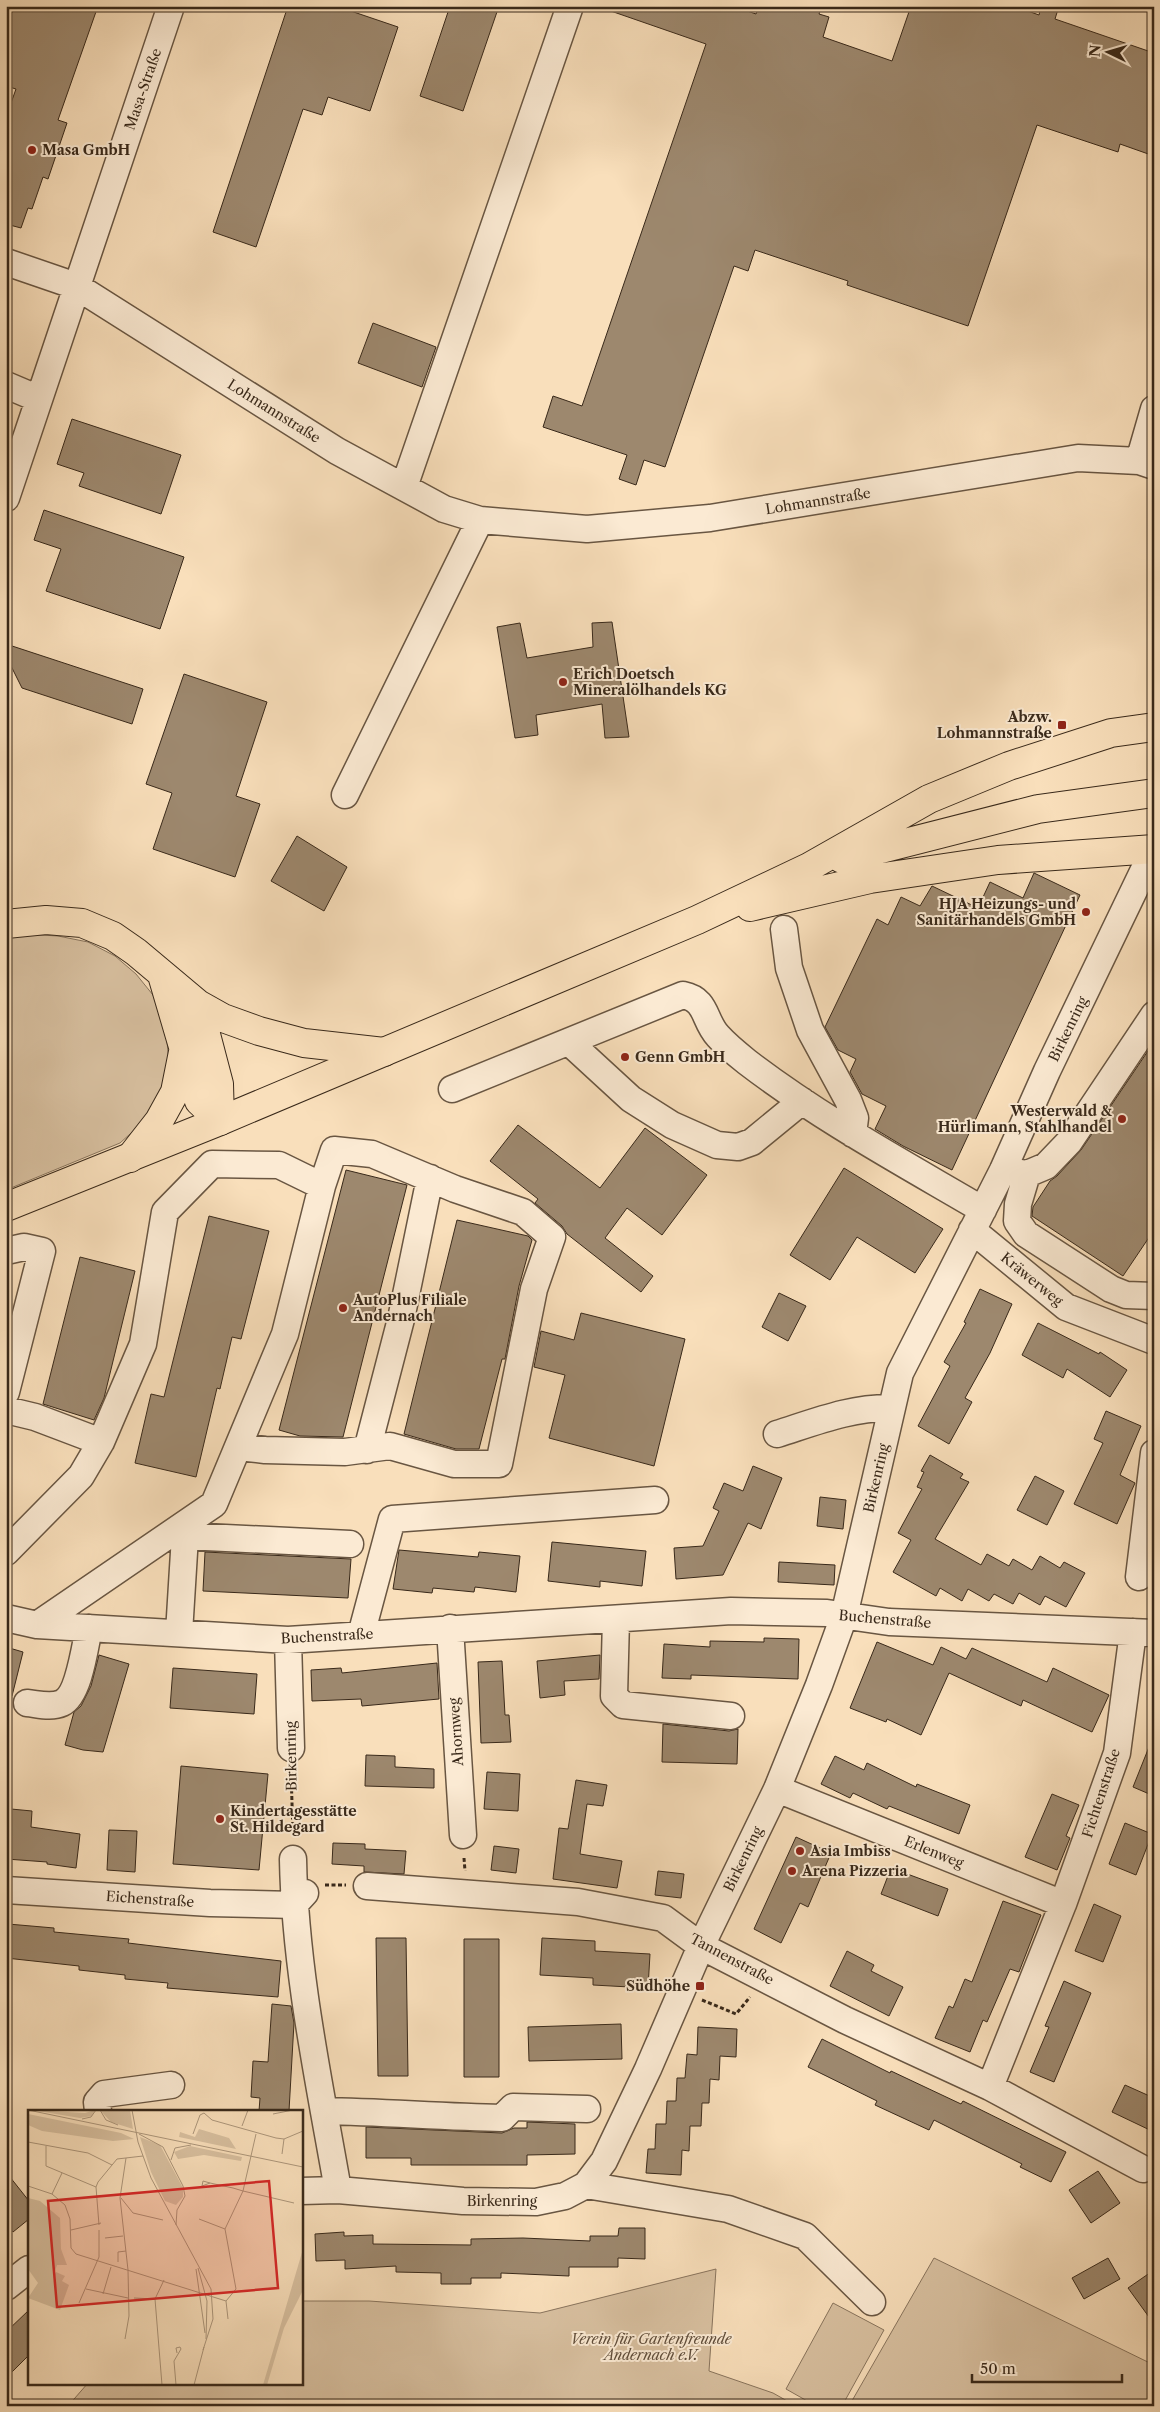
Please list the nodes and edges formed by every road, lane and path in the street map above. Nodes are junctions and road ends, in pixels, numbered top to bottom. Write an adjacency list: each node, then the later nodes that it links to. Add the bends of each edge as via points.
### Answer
1 (171, 6): 4 (street, Masa-Straße)
2 (570, 6): 9 (street)
3 (6, 262): 4 (street, Lohmannstraße)
4 (76, 286): 6 (street); 9 (street, Lohmannstraße, via 337,451)
5 (6, 385): 6 (street)
6 (39, 399): 10 (street)
7 (1154, 410): 8 (street)
8 (1147, 463): 11 (street, Lohmannstraße, via 1078,458 710,518 587,529)
9 (404, 487): 11 (street, Lohmannstraße, via 444,509)
10 (6, 498)
11 (480, 520): 14 (street)
12 (1154, 726): 16 (main road, via 1111,733 1009,766 929,798)
13 (1154, 793): 16 (main road, via 1038,809)
14 (345, 795)
15 (1154, 849): 17 (main road, via 998,860 870,879); 31 (street, Birkenring, via 1047,1071)
16 (809, 867): 17 (main road)
17 (697, 920): 25 (main road)
18 (6, 924): 20 (main road, via 46,920 82,924 113,936)
19 (784, 929): 29 (street, via 789,968 810,1030 855,1118)
20 (162, 975): 21 (main road); 24 (main road)
21 (198, 1004): 25 (main road, via 223,1018 258,1031 304,1043); 28 (main road, via 219,1084)
22 (1154, 1015): 31 (street, via 1069,1142 1046,1166)
23 (569, 1042): 26 (street); 27 (street, via 631,1099 672,1125 717,1145 738,1147 752,1142); 27 (street, via 683,996 692,997 700,1003 717,1035)
24 (183, 1051): 28 (main road, via 199,1101); 30 (main road, via 175,1092 160,1122)
25 (384, 1052): 28 (main road)
26 (452, 1089)
27 (802, 1101): 29 (street)
28 (220, 1121): 30 (main road)
29 (853, 1134): 35 (street)
30 (130, 1158): 34 (main road)
31 (1015, 1172): 35 (street, Birkenring); 37 (street, via 1017,1221 1026,1234 1111,1289 1126,1295)
32 (430, 1178): 33 (street, via 372,1154 334,1150); 45 (street, via 401,1319); 45 (street, via 522,1212 552,1237 534,1289 499,1464 454,1464 390,1446)
33 (322, 1186): 43 (street, via 279,1165 212,1164 165,1212 143,1344); 44 (street, via 286,1334)
34 (6, 1206)
35 (977, 1220): 38 (street, Kräwerweg, via 1066,1307); 40 (street, Birkenring, via 900,1373)
36 (6, 1251): 39 (street, via 24,1246 42,1251)
37 (1154, 1296)
38 (1154, 1341)
39 (6, 1392)
40 (892, 1408): 42 (street, via 844,1413); 51 (street, Birkenring)
41 (6, 1410): 43 (street, via 35,1417)
42 (776, 1434)
43 (101, 1442): 49 (street, via 81,1476)
44 (238, 1447): 45 (street, via 345,1452); 54 (street, via 214,1504)
45 (367, 1450)
46 (1154, 1454): 50 (street)
47 (655, 1500): 59 (street, via 392,1519)
48 (350, 1544): 57 (street, via 185,1536)
49 (6, 1552)
50 (1139, 1577)
51 (844, 1616): 53 (street, Buchenstraße, via 731,1611); 58 (street, Buchenstraße, via 889,1622); 64 (street, Birkenring)
52 (6, 1618): 54 (street, Buchenstraße)
53 (616, 1618): 56 (street, Buchenstraße); 62 (street, via 614,1696 623,1705)
54 (37, 1625): 55 (street, Buchenstraße)
55 (89, 1628): 57 (street, Buchenstraße); 61 (street, via 71,1694 62,1703 51,1706)
56 (450, 1628): 59 (street, Buchenstraße); 65 (street, Ahornweg)
57 (179, 1633): 60 (street, Buchenstraße)
58 (1144, 1633): 71 (street, Fichtenstraße, via 1117,1753)
59 (361, 1635): 60 (street, Buchenstraße)
60 (288, 1640): 63 (street, Birkenring)
61 (27, 1703)
62 (731, 1716)
63 (291, 1748): 66 (path, Birkenring)
64 (777, 1789): 71 (street, Erlenweg); 73 (street, Birkenring)
65 (463, 1835): 70 (path)
66 (293, 1859): 72 (street)
67 (311, 1885): 68 (path); 72 (street)
68 (367, 1886): 70 (street, Tannenstraße)
69 (6, 1890): 72 (street, Eichenstraße, via 210,1904)
70 (466, 1894): 73 (street, Tannenstraße, via 578,1902 663,1918)
71 (1063, 1904): 77 (street, Fichtenstraße)
72 (294, 1905): 80 (street)
73 (701, 1946): 74 (street, Tannenstraße); 75 (street, Birkenring)
74 (766, 1978): 75 (path, via 736,2014); 77 (street, Tannenstraße, via 845,2020)
75 (680, 1992): 82 (street, Birkenring, via 604,2161)
76 (171, 2085): 79 (street, via 104,2094 97,2102)
77 (990, 2087): 81 (street, Tannenstraße)
78 (587, 2109): 80 (street, via 513,2107 502,2118)
79 (98, 2110)
80 (324, 2111): 83 (street)
81 (1143, 2169)
82 (586, 2185): 83 (street, Birkenring, via 565,2196 536,2202 463,2202); 87 (street, via 728,2209 805,2236)
83 (338, 2190): 84 (street, Birkenring)
84 (302, 2191)
85 (28, 2269): 86 (street)
86 (6, 2287)
87 (872, 2302)

